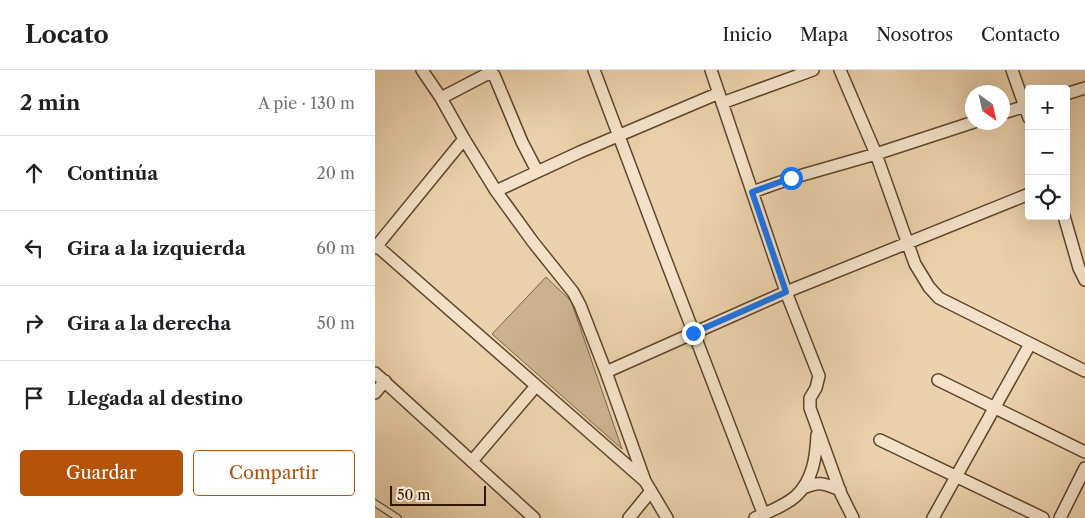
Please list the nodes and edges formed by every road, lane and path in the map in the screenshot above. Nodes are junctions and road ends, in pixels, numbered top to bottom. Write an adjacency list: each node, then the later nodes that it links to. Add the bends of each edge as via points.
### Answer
1 (422, 70): 9 (street)
2 (594, 70): 15 (street)
3 (711, 70): 10 (street)
4 (813, 70): 10 (street)
5 (840, 70): 17 (street)
6 (1012, 70): 11 (street)
7 (1085, 88): 8 (street)
8 (1070, 93)
9 (441, 98): 16 (street); 18 (street, via 489,73 495,75)
10 (720, 98): 15 (street); 20 (street)
11 (1025, 101)
12 (1025, 107): 13 (street)
13 (1010, 111)
14 (965, 125): 17 (street)
15 (619, 135): 18 (street); 27 (street)
16 (464, 139): 19 (street); 24 (street)
17 (876, 154): 20 (street); 23 (street)
18 (537, 171): 19 (street)
19 (496, 191): 30 (street, via 573,292)
20 (752, 192): 26 (street)
21 (1025, 196): 23 (street)
22 (1065, 220): 25 (street)
23 (907, 244): 26 (street); 28 (street, via 915,264 939,298)
24 (376, 247): 34 (street)
25 (1085, 280)
26 (786, 292): 27 (street); 37 (street, via 819,376 810,398)
27 (693, 333): 30 (street); 47 (street)
28 (1030, 344): 29 (street); 36 (street)
29 (1085, 371)
30 (606, 372): 43 (street)
31 (375, 373): 33 (street)
32 (938, 380): 36 (street)
33 (385, 382): 35 (street); 40 (street)
34 (536, 386): 40 (street); 43 (street)
35 (375, 393)
36 (994, 408): 39 (street); 42 (street)
37 (817, 428): 44 (street, via 816,453); 45 (street)
38 (880, 440): 42 (street)
39 (1085, 452)
40 (472, 461): 49 (street)
41 (1085, 468): 55 (street)
42 (956, 476): 53 (street); 54 (street)
43 (648, 486): 50 (street); 51 (street)
44 (803, 488): 45 (street, via 819,483); 47 (street, via 786,503)
45 (840, 490): 52 (street)
46 (375, 503): 48 (lane)
47 (761, 517)
48 (398, 518)
49 (534, 518)
50 (629, 518)
51 (667, 518)
52 (853, 518)
53 (933, 518)
54 (1043, 518)
55 (1060, 518)

